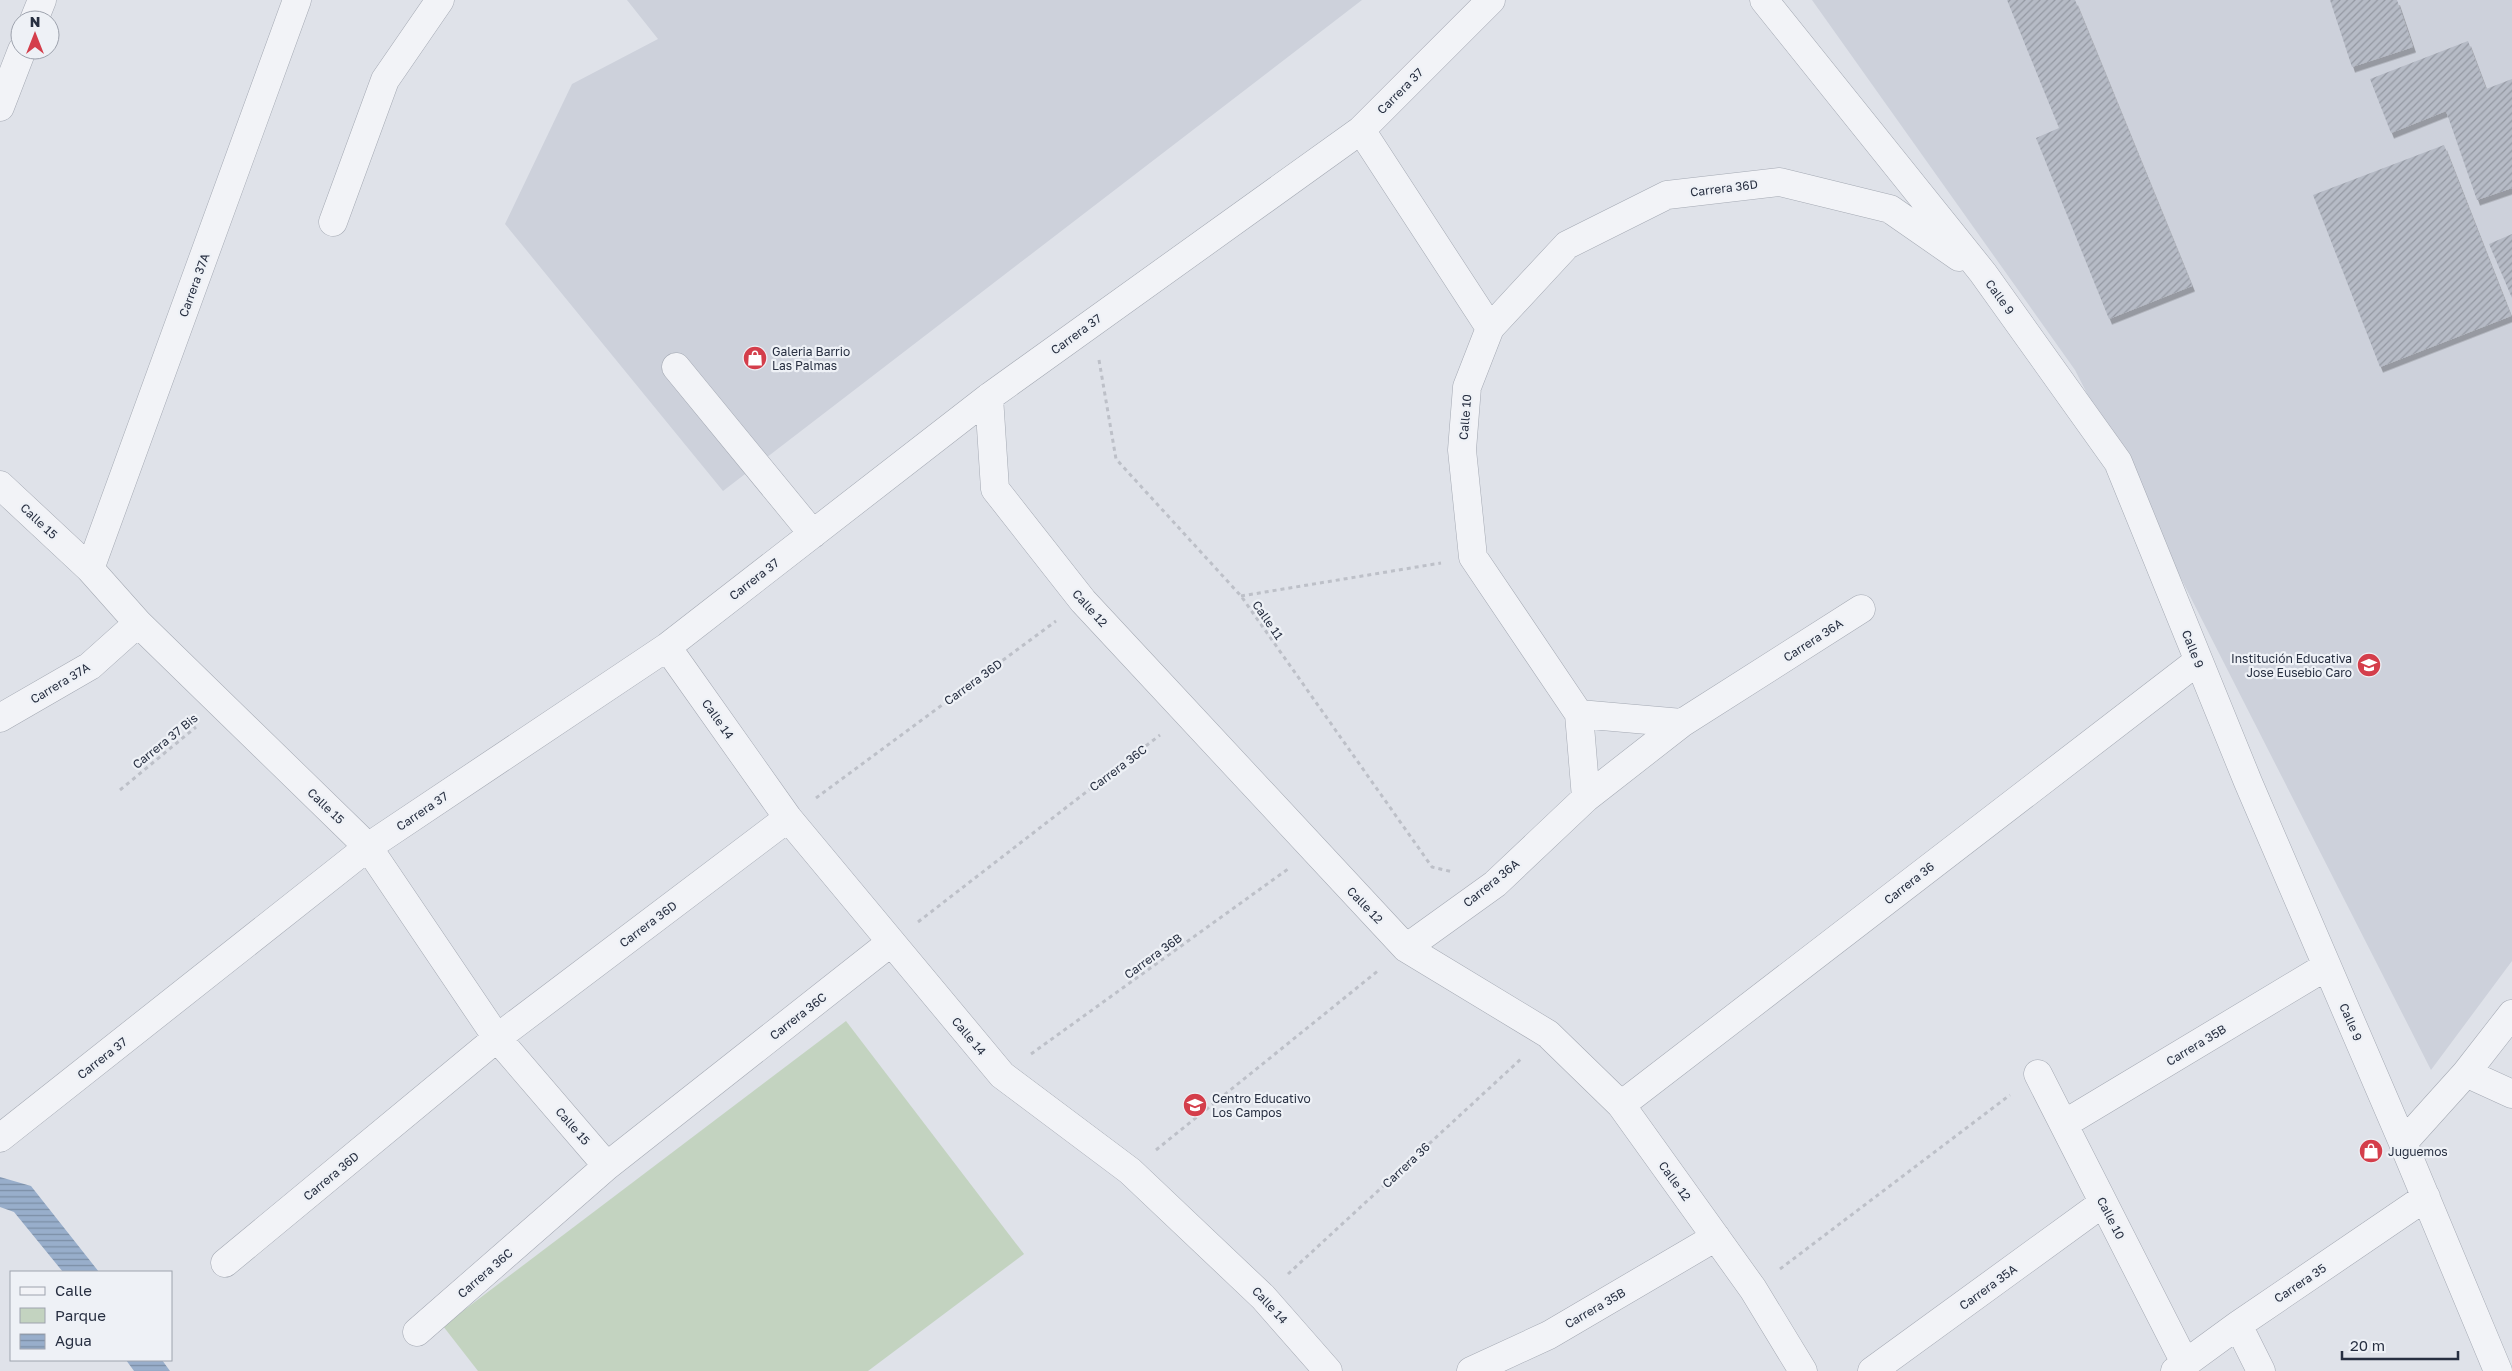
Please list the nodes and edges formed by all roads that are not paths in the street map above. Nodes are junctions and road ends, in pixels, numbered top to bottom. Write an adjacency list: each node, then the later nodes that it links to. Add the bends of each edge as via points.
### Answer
1 (297, 0): 15 (street, Carrera 37A)
2 (440, 0): 8 (street, via 385,80)
3 (1491, 0): 7 (street, Carrera 37)
4 (1764, 0): 9 (street, Calle 9)
5 (18, 60): 6 (street)
6 (0, 107)
7 (1361, 130): 10 (street); 12 (street, Carrera 37)
8 (333, 222)
9 (1983, 273): 10 (street, Carrera 36D, via 1890,209 1780,182 1668,194 1567,245); 19 (street, Calle 9, via 2118,462)
10 (1490, 328): 20 (street, Calle 10, via 1467,387 1462,450 1473,558)
11 (676, 367): 14 (street)
12 (989, 397): 14 (street, Carrera 37); 27 (street, Calle 12, via 995,489 1083,601)
13 (0, 485): 15 (street, Calle 15)
14 (813, 534): 18 (street, Carrera 37)
15 (90, 569): 17 (street, Calle 15)
16 (1861, 609): 22 (street, Carrera 36A)
17 (138, 623): 21 (street, Carrera 37A, via 90,666); 25 (street, Calle 15)
18 (667, 647): 24 (street, Calle 14); 25 (street, Carrera 37)
19 (2198, 661): 28 (street, Calle 9); 34 (street, Carrera 36)
20 (1579, 714): 22 (street); 23 (street, Calle 10)
21 (0, 718)
22 (1682, 723): 23 (street, Carrera 36A)
23 (1586, 798): 27 (street, Carrera 36A, via 1495,884)
24 (788, 818): 26 (street, Calle 14); 30 (street, Carrera 36D)
25 (368, 847): 30 (street, Calle 15); 36 (street, Carrera 37)
26 (890, 943): 38 (street, Carrera 36C); 46 (street, Calle 14, via 1002,1075 1130,1171 1264,1297)
27 (1406, 948): 34 (street, Calle 12, via 1548,1034)
28 (2327, 966): 35 (street, Carrera 35B); 37 (street, Calle 9)
29 (2512, 1014): 31 (street)
30 (497, 1038): 38 (street, Calle 15); 42 (street, Carrera 36D)
31 (2466, 1073): 33 (street); 37 (street)
32 (2038, 1074): 35 (street, Calle 10)
33 (2512, 1094)
34 (1621, 1105): 41 (street, Calle 12)
35 (2064, 1124): 40 (street, Calle 10)
36 (3, 1130)
37 (2403, 1143): 39 (street, Calle 9)
38 (607, 1166): 44 (street, Carrera 36C)
39 (2426, 1198): 43 (street, Carrera 35); 51 (street, Calle 9)
40 (2103, 1203): 45 (street, Calle 10); 49 (street, Carrera 35A)
41 (1716, 1238): 47 (street, Carrera 35B, via 1549,1335); 48 (street, Calle 12, via 1753,1289)
42 (226, 1263)
43 (2238, 1325): 45 (street, Carrera 35); 50 (street)
44 (417, 1332)
45 (2180, 1367)
46 (1328, 1371)
47 (1471, 1371)
48 (1803, 1371)
49 (1872, 1371)
50 (2261, 1371)
51 (2498, 1371)

